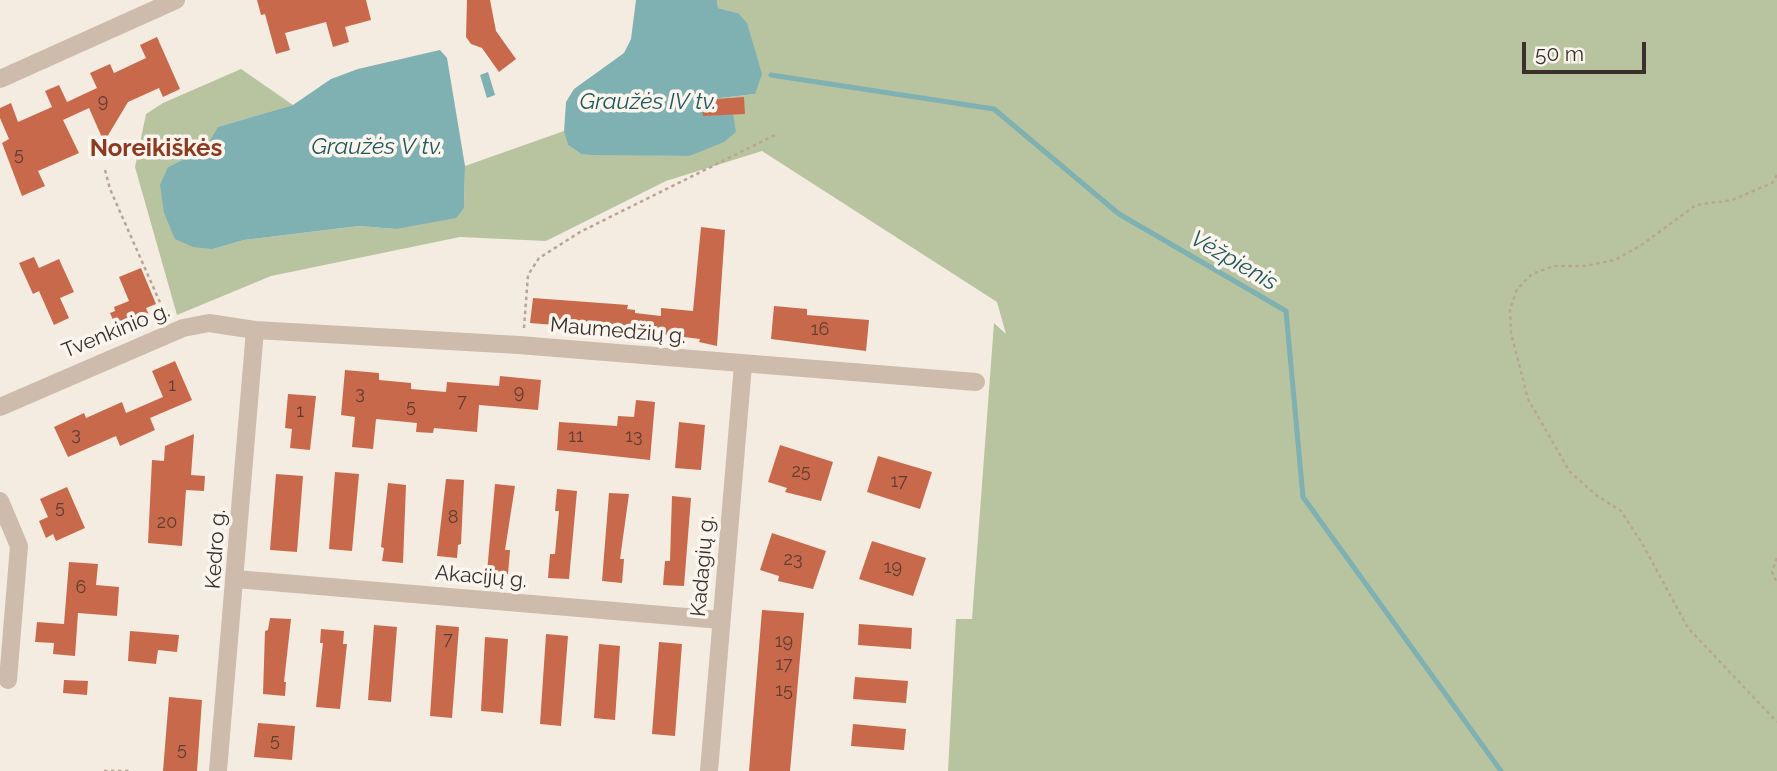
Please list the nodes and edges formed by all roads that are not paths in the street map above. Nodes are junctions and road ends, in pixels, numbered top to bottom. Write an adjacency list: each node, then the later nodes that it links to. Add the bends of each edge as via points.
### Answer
1 (164, 2): 2 (street)
2 (0, 79)
3 (255, 330): 4 (street, Maumedžių g., via 519,345); 6 (street, Tvenkinio g., via 209,323 183,328); 8 (street, Kedro g.)
4 (743, 365): 5 (street, Maumedžių g.); 9 (street, Kadagių g.)
5 (976, 383)
6 (0, 407)
7 (0, 501): 10 (street, via 19,546)
8 (236, 579): 9 (street, Akacijų g.); 11 (street, Kedro g.)
9 (721, 620): 12 (street, Kadagių g.)
10 (8, 680)
11 (218, 771)
12 (709, 771)

